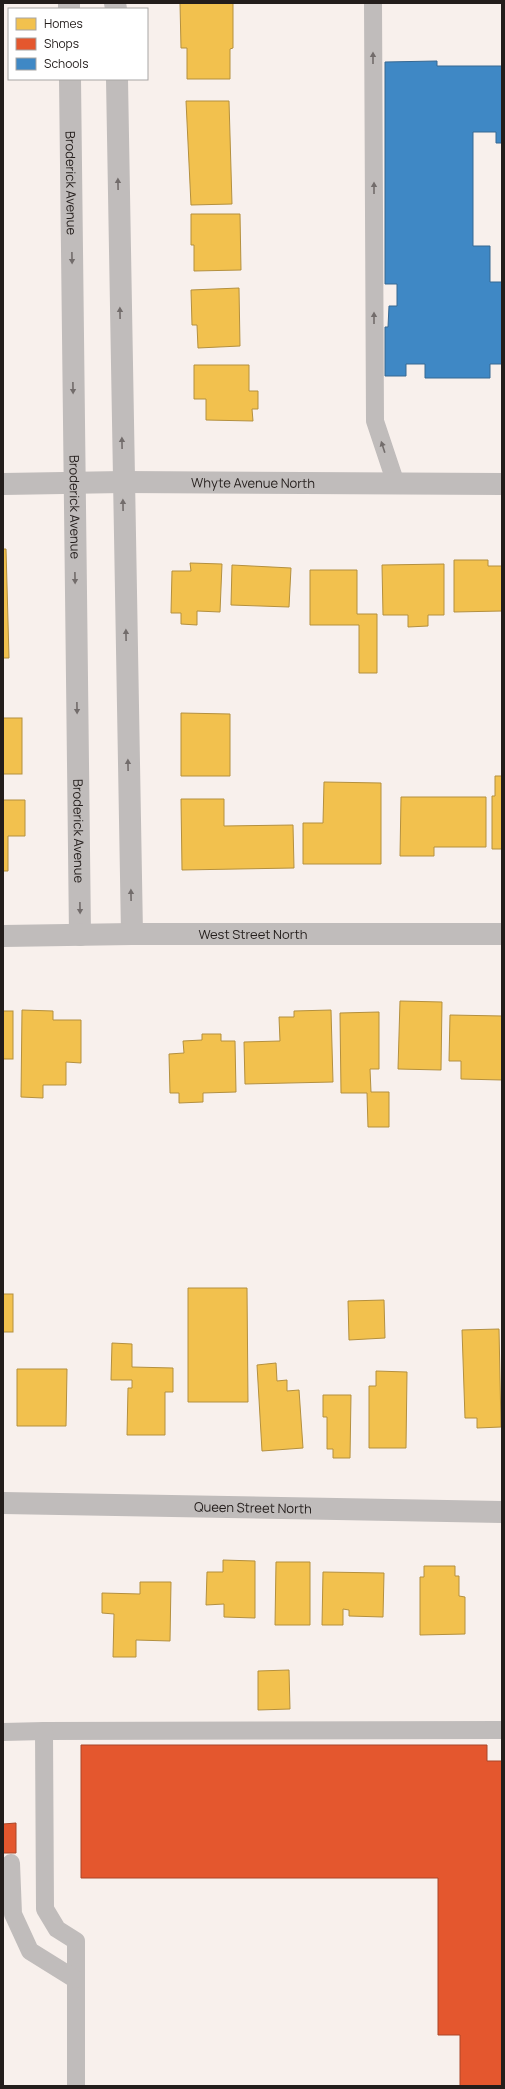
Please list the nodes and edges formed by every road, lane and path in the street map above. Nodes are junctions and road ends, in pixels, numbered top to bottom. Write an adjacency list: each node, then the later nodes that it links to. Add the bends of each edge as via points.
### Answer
1 (373, 3): 7 (lane, one-way to 1, via 375,421)
2 (70, 80): 6 (street, Broderick Avenue, one-way to 6)
3 (117, 80): 4 (street, one-way to 3)
4 (123, 482): 6 (street, Whyte Avenue North); 7 (street, Whyte Avenue North); 9 (street, one-way to 4)
5 (3, 484): 6 (street, Whyte Avenue North)
6 (74, 484): 11 (street, Broderick Avenue, one-way to 11)
7 (396, 484): 8 (street, Whyte Avenue North)
8 (502, 484)
9 (132, 934): 10 (street, West Street North); 11 (street, West Street North)
10 (502, 934)
11 (80, 935): 12 (street, West Street North)
12 (3, 936)
13 (3, 1503): 14 (street, Queen Street North)
14 (502, 1512)
15 (502, 1730): 16 (lane)
16 (44, 1731): 17 (lane); 19 (lane, via 45,1909 57,1928 76,1941)
17 (3, 1732)
18 (11, 1863): 19 (lane, via 13,1914 30,1951)
19 (75, 1979): 20 (lane)
20 (76, 2086)

